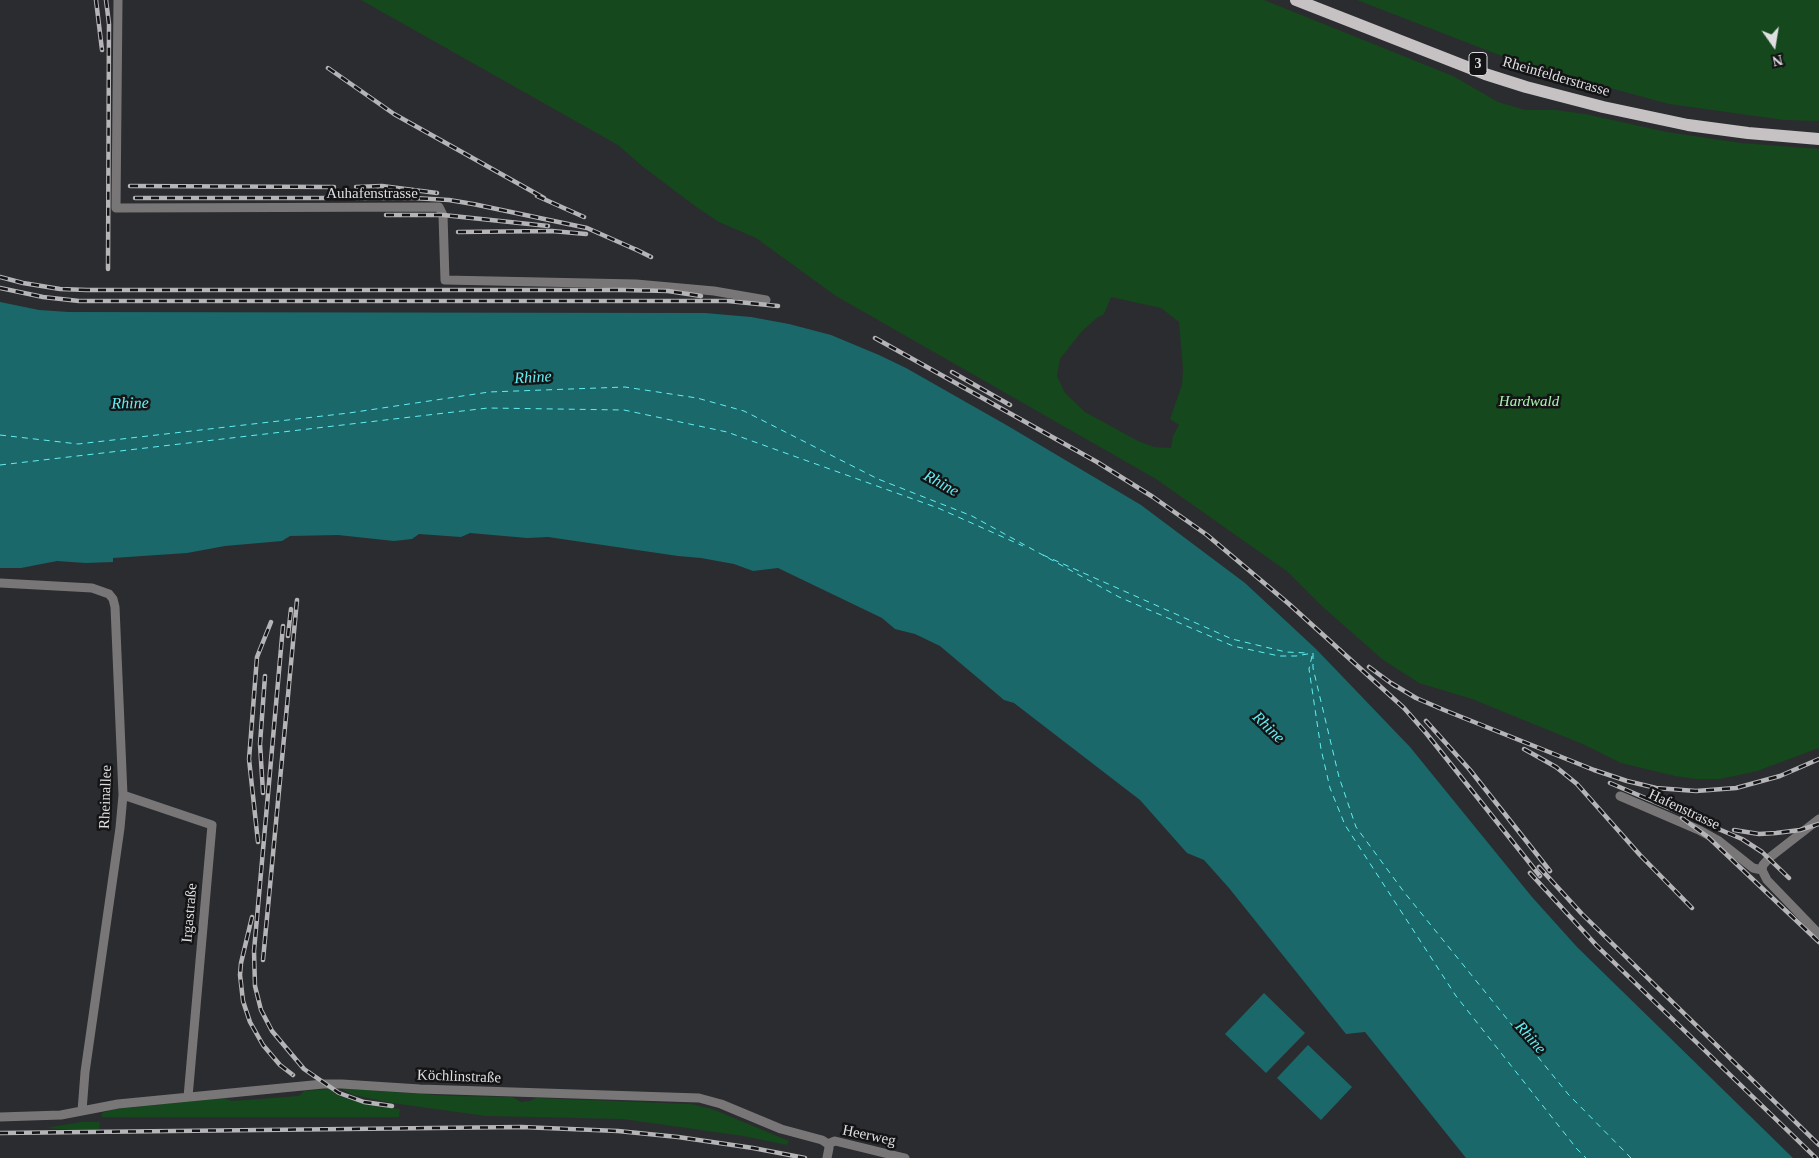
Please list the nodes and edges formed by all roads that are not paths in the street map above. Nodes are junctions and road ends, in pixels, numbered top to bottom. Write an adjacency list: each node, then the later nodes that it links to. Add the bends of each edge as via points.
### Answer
1 (118, 0): 6 (street, Auhafenstrasse, via 116,208 439,207 444,215 445,280 636,284 714,291)
2 (1296, 0): 5 (main road, Rheinfelderstrasse / 3, via 1485,74 1603,108 1688,125)
3 (1316, 0): 4 (main road, Rheinfelderstrasse / 3, via 1486,67 1611,103 1678,117)
4 (1819, 132)
5 (1819, 139)
6 (766, 300)
7 (0, 583): 8 (street, Rheinallee, via 92,588 104,591 114,599)
8 (123, 794): 13 (street, Irgastraße, via 212,825); 14 (street, Rheinallee)
9 (1620, 796): 11 (street, Hafenstrasse, via 1719,840 1753,868)
10 (1819, 819): 11 (street, via 1764,862)
11 (1762, 870): 12 (street, Hafenstrasse, via 1766,880)
12 (1819, 934)
13 (188, 1097): 14 (street, Köchlinstraße); 16 (street, Köchlinstraße, via 323,1084 699,1098 781,1129 822,1140)
14 (82, 1111): 15 (street, Köchlinstraße)
15 (0, 1117)
16 (828, 1146): 17 (street); 18 (street, Heerweg, via 835,1141)
17 (827, 1158)
18 (904, 1158)

